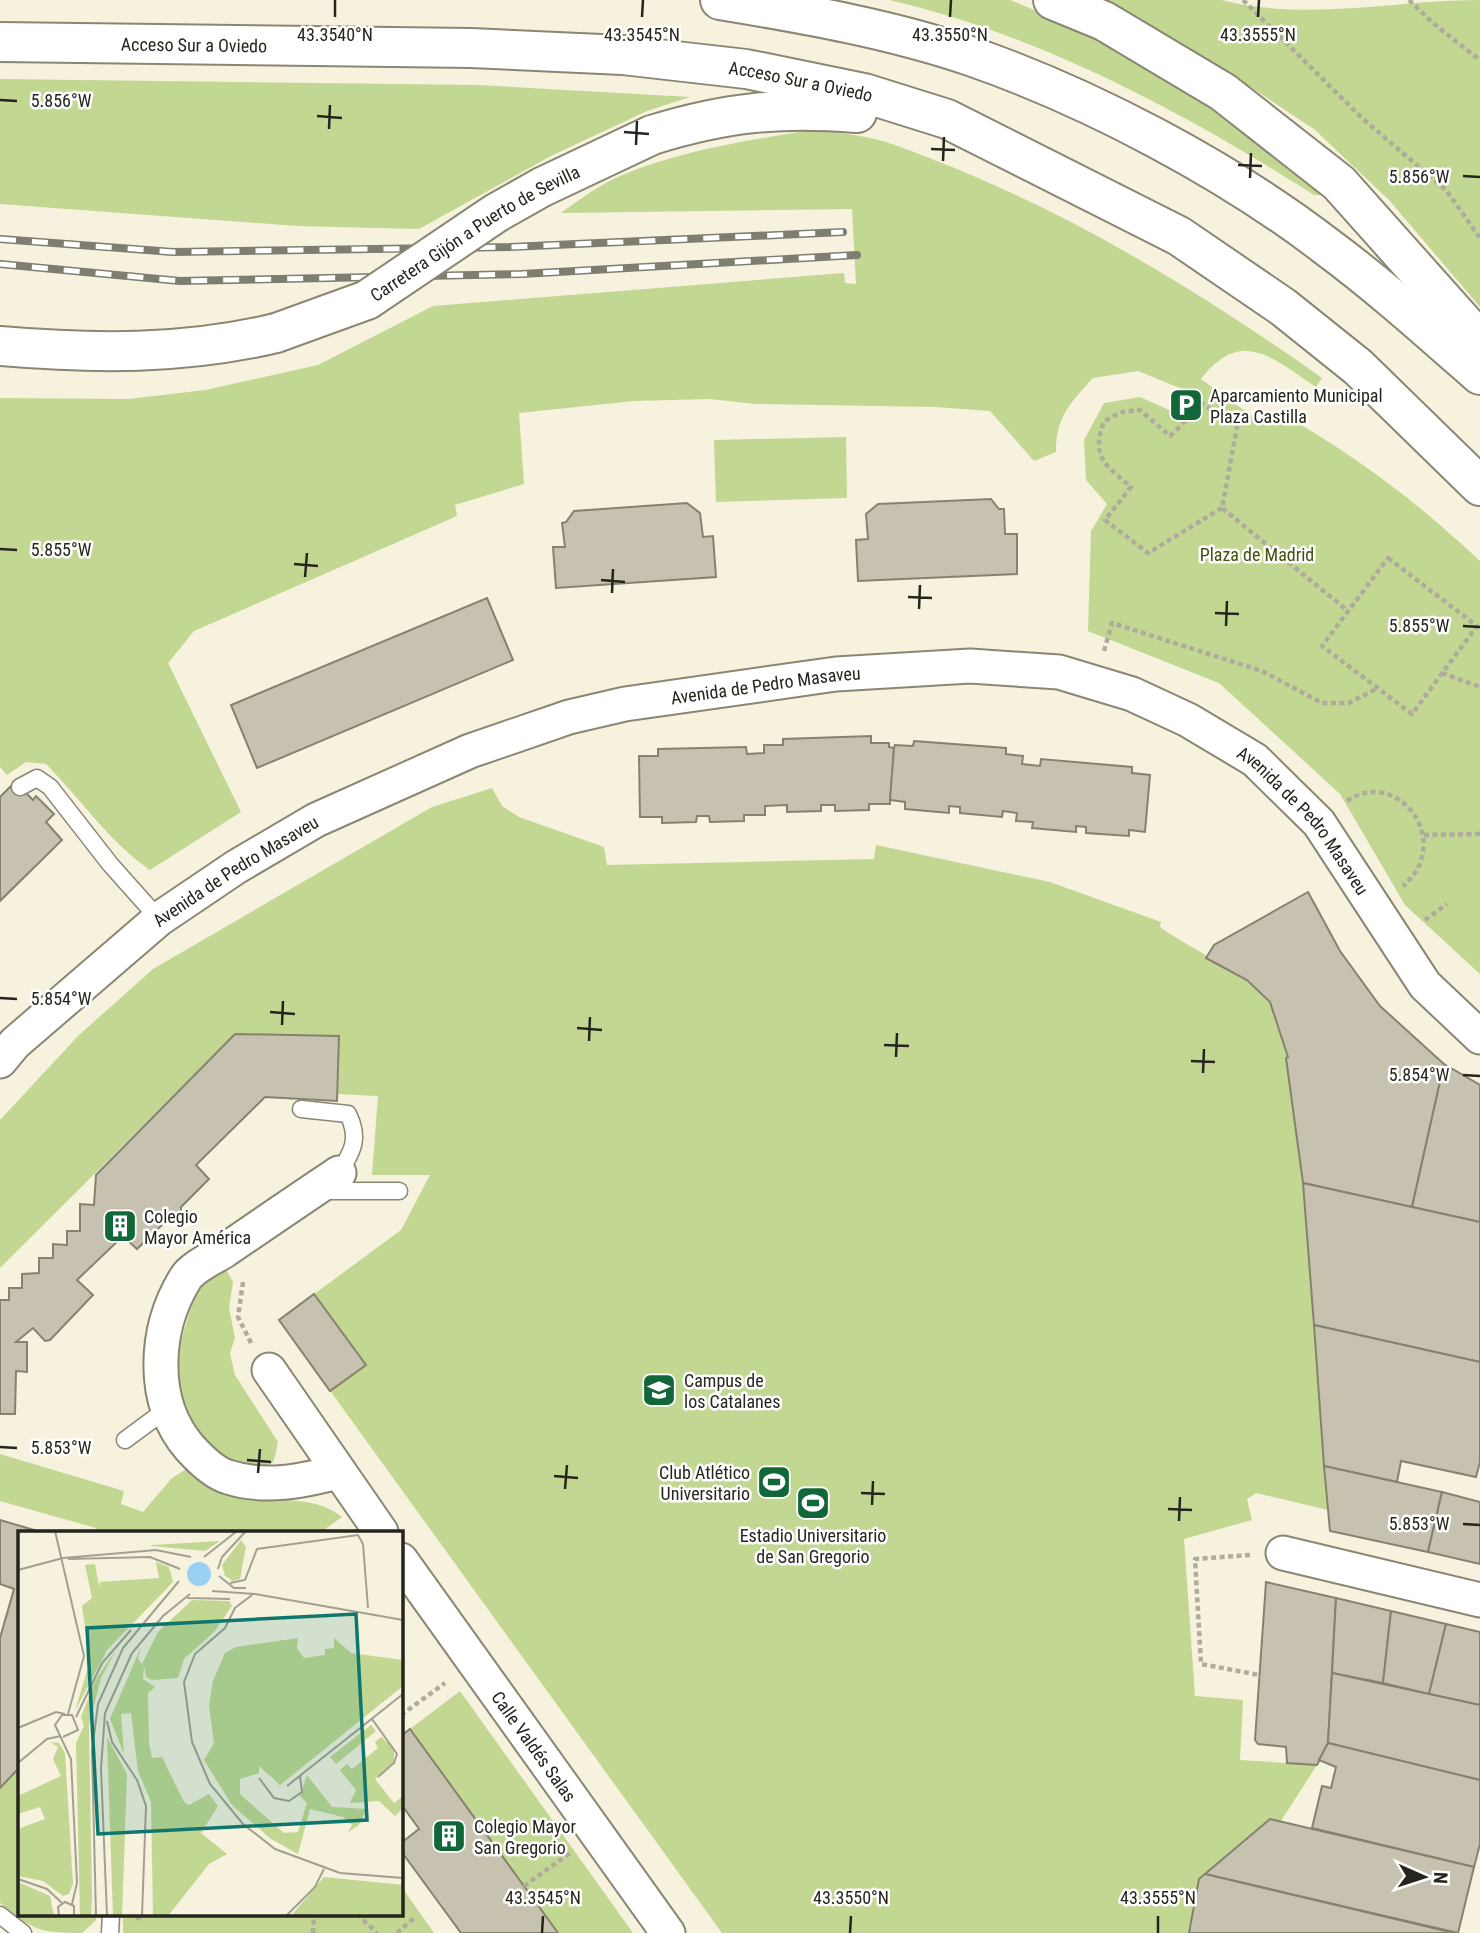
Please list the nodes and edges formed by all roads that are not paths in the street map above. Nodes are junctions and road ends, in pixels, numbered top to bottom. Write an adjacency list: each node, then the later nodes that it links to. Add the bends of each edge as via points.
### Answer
1 (720, 0): 7 (highway, via 886,32 974,58 1076,100 1255,197 1325,245)
2 (1053, 0): 5 (highway, via 1104,21 1223,92 1339,183)
3 (0, 42): 4 (highway, Acceso Sur a Oviedo, via 471,48 623,55 746,69 864,93)
4 (947, 119): 6 (highway, Carretera Gijón a Puerto de Sevilla, bridge, via 817,108 722,116 652,135 542,187 367,300 276,332 184,350 85,354); 8 (highway, Acceso Sur a Oviedo, via 1179,236 1232,271 1358,367)
5 (1480, 341)
6 (0, 346)
7 (1480, 375)
8 (1480, 486)
9 (20, 787): 10 (lane, via 37,778 50,787)
10 (159, 919): 11 (street, Avenida de Pedro Masaveu, via 316,820 470,751 569,717 656,699 836,674 970,666 1059,672 1132,694 1188,720 1255,760 1319,823 1425,985); 12 (street, Avenida de Pedro Masaveu)
11 (1480, 1037)
12 (0, 1061)
13 (301, 1109): 14 (lane, via 348,1114 355,1128 355,1148)
14 (325, 1182): 15 (lane); 17 (street, via 187,1276 161,1348)
15 (399, 1191)
16 (269, 1370): 19 (street)
17 (167, 1409): 18 (lane); 19 (street, via 178,1435 225,1477 271,1484)
18 (125, 1440)
19 (338, 1472): 20 (street)
20 (380, 1531)
21 (1283, 1553): 23 (street)
22 (402, 1561): 26 (street, Calle Valdés Salas)
23 (1480, 1600)
24 (0, 1915): 25 (lane)
25 (23, 1933)
26 (668, 1933)

